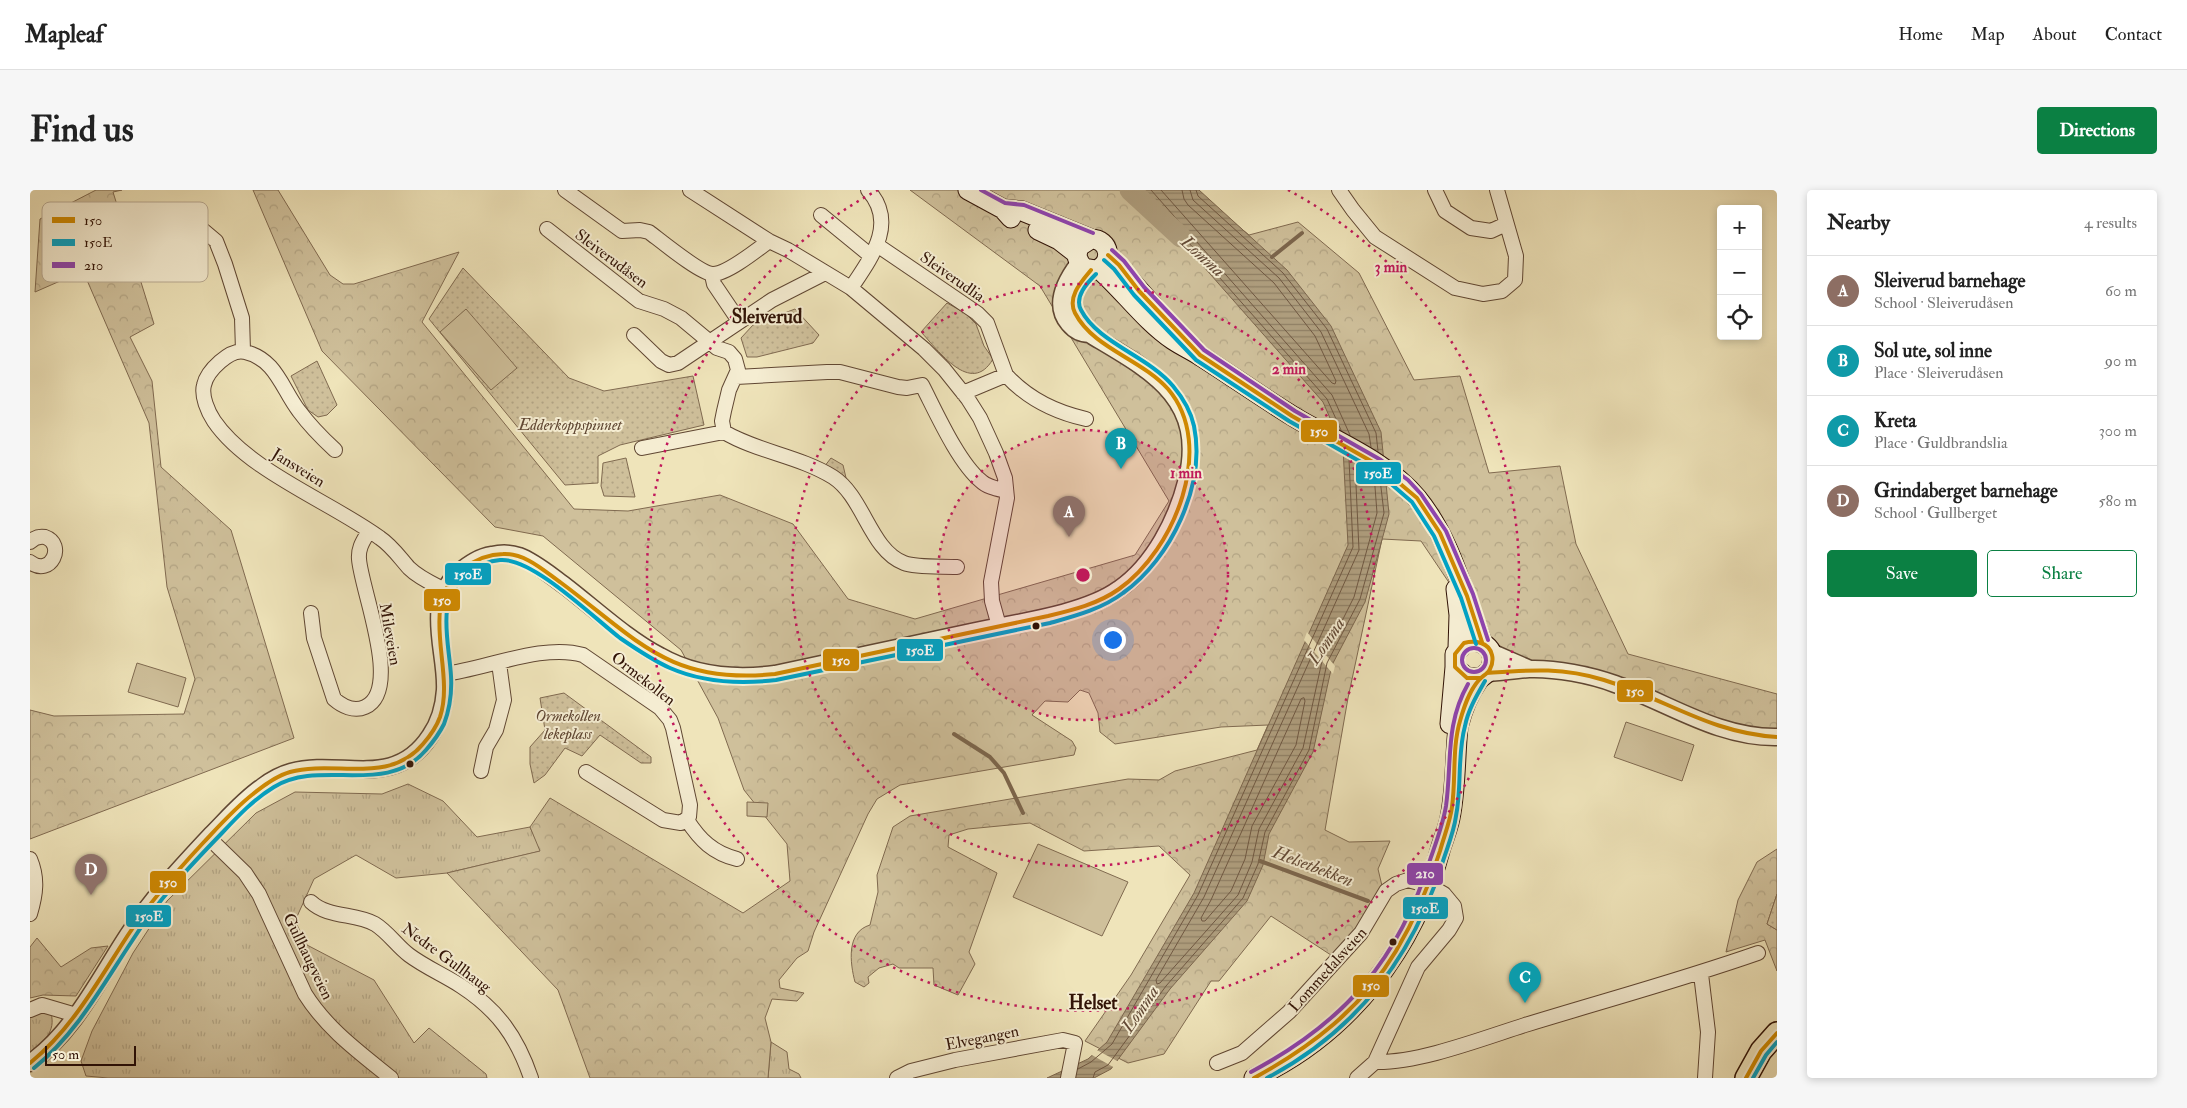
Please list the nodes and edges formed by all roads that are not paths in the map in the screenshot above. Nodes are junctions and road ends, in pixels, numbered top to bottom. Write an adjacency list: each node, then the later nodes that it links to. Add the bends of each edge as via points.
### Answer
1 (565, 190): 17 (street, Sleiverudåsen, via 622,231 649,232)
2 (690, 190): 13 (street)
3 (868, 190): 14 (street, via 876,202 882,227)
4 (968, 190): 8 (main road)
5 (1339, 190): 10 (street, via 1375,237 1455,288 1484,294 1502,291 1516,280 1516,256)
6 (1435, 190): 10 (street, via 1445,211 1471,228 1491,231)
7 (1497, 190): 10 (street)
8 (1002, 209): 15 (main road, via 1011,218 1050,235); 15 (main road, via 1022,211 1090,239 1080,246)
9 (821, 215): 14 (street, Sleiverudlia)
10 (1506, 224)
11 (547, 230): 21 (street, Sleiverudåsen, via 639,302 681,318)
12 (208, 234): 22 (street, via 216,241 242,318)
13 (769, 241): 16 (street); 17 (street, via 722,273)
14 (874, 251): 18 (street); 23 (street, Sleiverudlia, via 977,312 987,322)
15 (1091, 262): 34 (main road, via 1172,340 1292,416 1378,465 1404,485 1431,517); 38 (street, via 1066,282 1061,306 1065,318 1078,332 1089,334 1158,378 1171,392 1186,417 1192,446 1184,490 1153,554 1119,590 1082,606)
16 (825, 273): 18 (street); 19 (street, via 772,300)
17 (712, 275): 19 (street, via 714,284)
18 (851, 288): 25 (street, via 924,349)
19 (740, 321): 21 (street)
20 (634, 335): 21 (street, via 661,361 670,365)
21 (710, 342): 24 (street, Sleiverudåsen, via 735,359)
22 (243, 351): 29 (street, Jansveien, via 259,356 272,366 288,397 312,428); 31 (street, Jansveien, via 230,355 212,368 203,386 206,404 214,421 251,458)
23 (1006, 374): 25 (street); 26 (street, via 1043,405)
24 (736, 377): 27 (street, via 724,411); 30 (street, via 834,372 898,387 922,384 941,424 971,471 982,483)
25 (963, 393): 30 (street, via 980,418 996,453)
26 (1086, 419)
27 (724, 432): 28 (street); 35 (street, via 810,464 840,482 888,554 897,560 906,564)
28 (642, 448)
29 (335, 450)
30 (1006, 491): 38 (street, via 1005,514 991,582)
31 (369, 531): 36 (street, Jansveien, via 382,539 411,570); 37 (street, Mileveien, via 360,546 359,557 372,614 381,679 379,692 364,708 354,709 334,699 314,638)
32 (30, 542): 33 (street, via 39,537 45,538 54,546 55,554 52,562 45,566)
33 (30, 562)
34 (1454, 566): 39 (main road); 40 (main road, via 1459,614)
35 (957, 567)
36 (444, 590): 38 (street, via 457,574 481,557 509,554 521,557 660,656 700,672 749,677); 44 (street, via 438,625)
37 (311, 613)
38 (999, 626)
39 (1486, 647): 40 (main road, via 1468,641); 43 (street); 45 (main road, via 1492,666)
40 (1458, 648): 42 (main road, via 1454,658)
41 (499, 663): 44 (street, Ormekollen); 47 (street, via 503,707 496,730 486,747); 49 (street, Ormekollen, via 549,652 583,655 660,708 672,728 690,805)
42 (1456, 667): 45 (main road, via 1467,678); 51 (main road, via 1443,776)
43 (1530, 669): 45 (street); 46 (street, via 1596,678 1731,732)
44 (444, 674): 50 (street, via 443,701 437,724 429,738 403,761 369,771 314,769 283,775 250,796)
45 (1483, 676): 51 (main road, via 1466,702 1458,728 1450,819)
46 (1777, 737)
47 (481, 771)
48 (586, 772): 49 (street, via 663,820 673,823)
49 (687, 820): 53 (street, via 708,846)
50 (209, 838): 60 (street, via 178,868 149,904); 65 (street, Gullhaugveien, via 253,884 314,1008 339,1036)
51 (1441, 847): 54 (main road)
52 (30, 859): 56 (street, via 36,883)
53 (737, 859)
54 (1430, 886): 62 (street, via 1444,894 1454,906 1456,918 1418,967); 64 (street, Lommedalsveien, via 1408,880 1386,891 1361,933 1289,1012 1242,1053); 69 (main road, via 1404,942 1366,995 1303,1051)
55 (312, 902): 66 (street, Nedre Gullhaug, via 318,908 376,925 409,955 480,1001 508,1029)
56 (30, 914)
57 (1758, 953): 58 (street)
58 (1701, 974): 62 (street, via 1455,1047 1393,1063); 71 (street, via 1708,1032)
59 (30, 1010): 60 (street, via 42,1005)
60 (76, 1016): 63 (street, via 42,1055)
61 (1777, 1033): 72 (main road, via 1761,1051)
62 (1374, 1062): 70 (street)
63 (30, 1063)
64 (1217, 1063)
65 (391, 1078)
66 (531, 1078)
67 (897, 1078): 68 (street, Elvegangen, via 911,1071 955,1060 1052,1041 1069,1041 1075,1043)
68 (1068, 1078)
69 (1254, 1078)
70 (1357, 1078)
71 (1704, 1078)
72 (1746, 1078)

